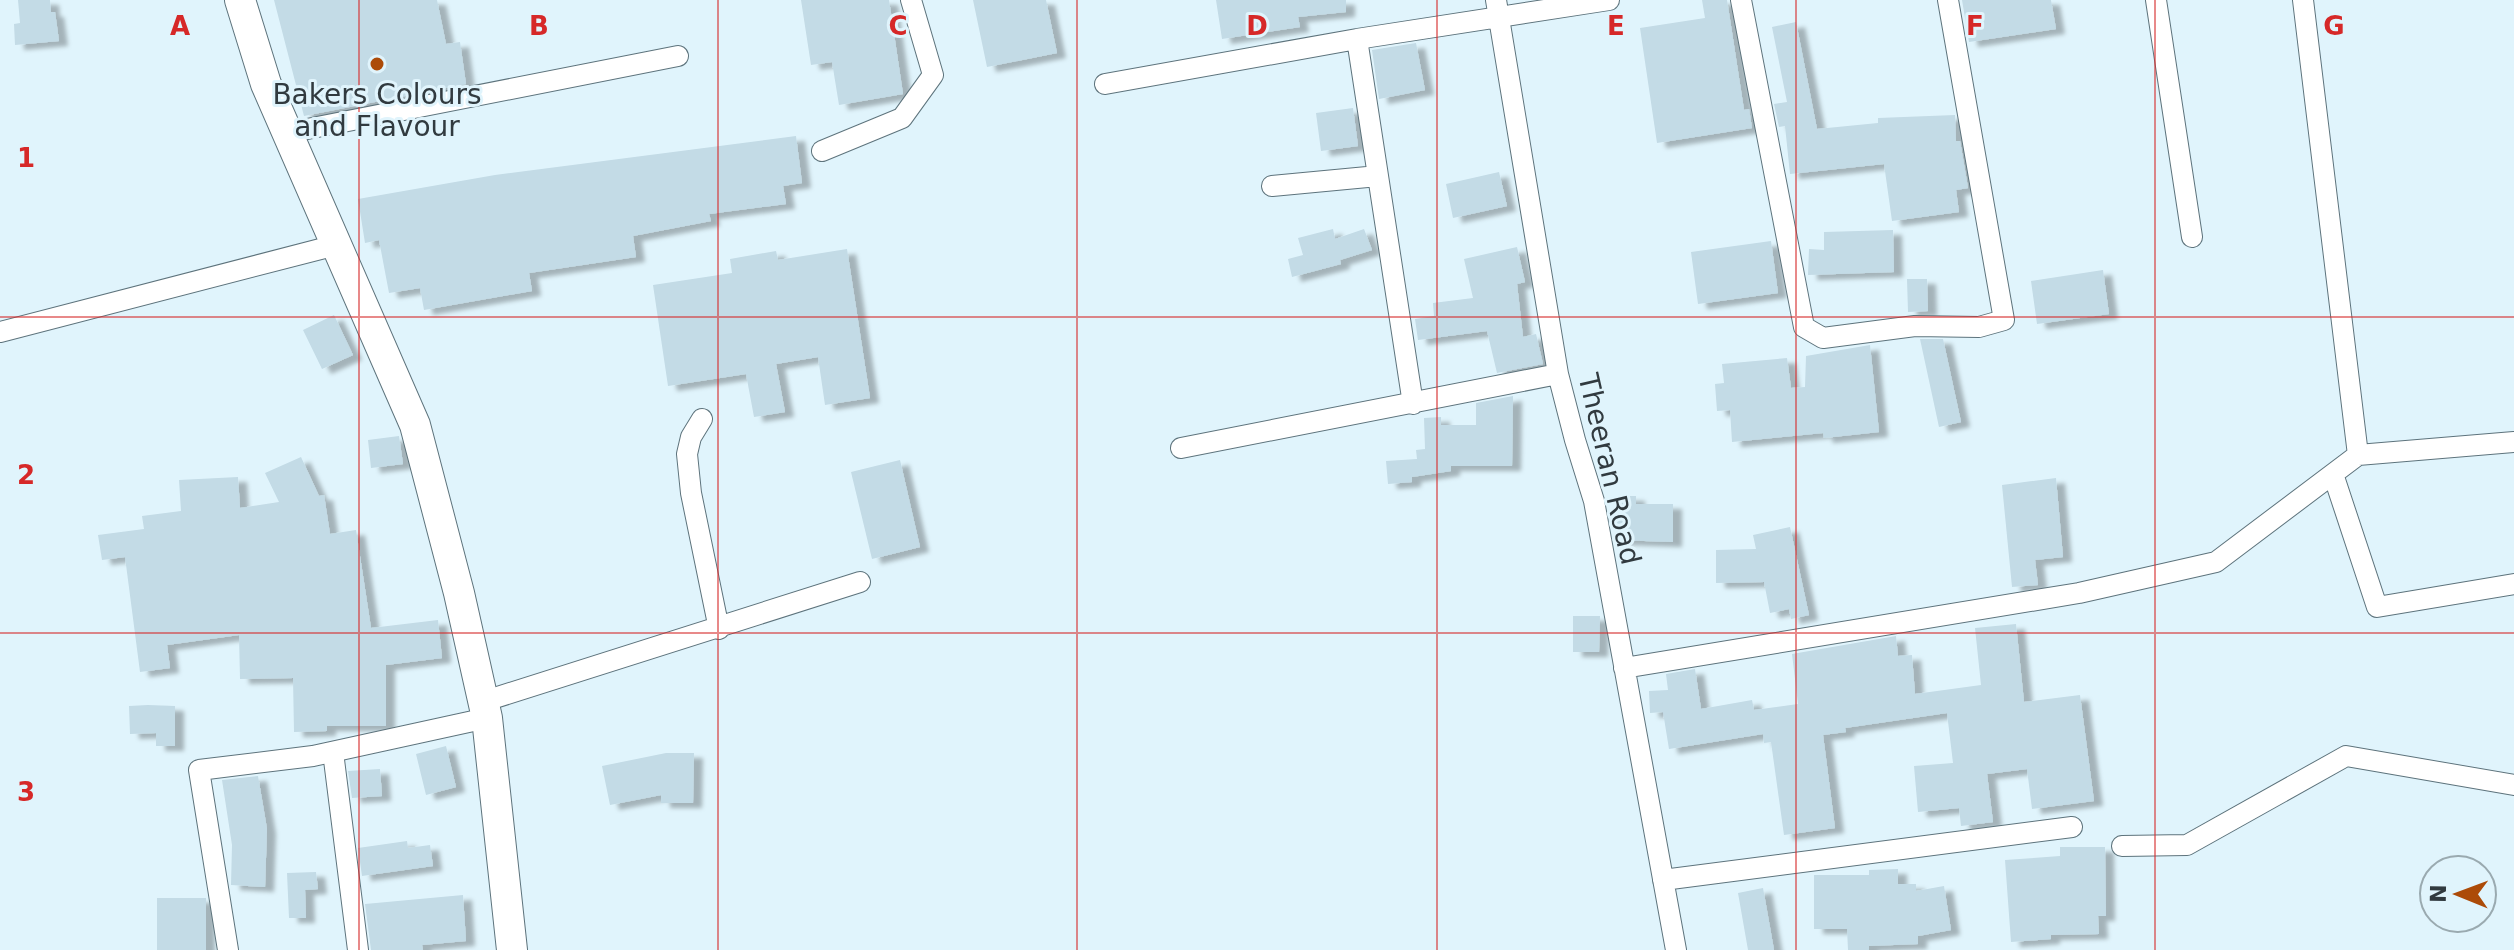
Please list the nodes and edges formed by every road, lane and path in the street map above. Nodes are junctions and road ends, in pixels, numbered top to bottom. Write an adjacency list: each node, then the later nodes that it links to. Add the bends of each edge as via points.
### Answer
1 (240, 0): 12 (street)
2 (911, 0): 13 (street, via 933,75 902,118)
3 (1609, 0): 8 (street)
4 (1741, 0): 5 (street, via 1804,327 1823,338 1915,326 1979,327 2004,320)
5 (1948, 0)
6 (2156, 0): 16 (street)
7 (2303, 0): 24 (street)
8 (1498, 8): 9 (street); 19 (street, Theeran Road)
9 (1357, 39): 11 (street); 14 (street)
10 (678, 56): 12 (street)
11 (1105, 84)
12 (287, 133): 17 (street)
13 (822, 151)
14 (1378, 176): 15 (street); 20 (street)
15 (1272, 186)
16 (2192, 237)
17 (336, 245): 18 (street); 30 (street, via 415,425)
18 (0, 332)
19 (1558, 374): 20 (street); 29 (street, Theeran Road, via 1594,501)
20 (1413, 404): 23 (street)
21 (702, 419): 28 (street, via 691,437 688,467)
22 (2514, 442): 24 (street)
23 (1181, 448)
24 (2358, 455): 25 (street)
25 (2333, 474): 27 (street, via 2377,607); 29 (street, via 2216,562 2079,593)
26 (860, 582): 28 (street)
27 (2514, 584)
28 (719, 629): 30 (street)
29 (1624, 668): 35 (street, Theeran Road)
30 (484, 710): 31 (street); 38 (street)
31 (333, 752): 36 (street, via 199,770); 37 (street)
32 (2514, 785): 34 (street, via 2346,756 2187,845)
33 (2072, 827): 35 (street)
34 (2122, 846)
35 (1663, 880): 39 (street, Theeran Road)
36 (228, 950)
37 (358, 950)
38 (512, 950)
39 (1676, 950)

